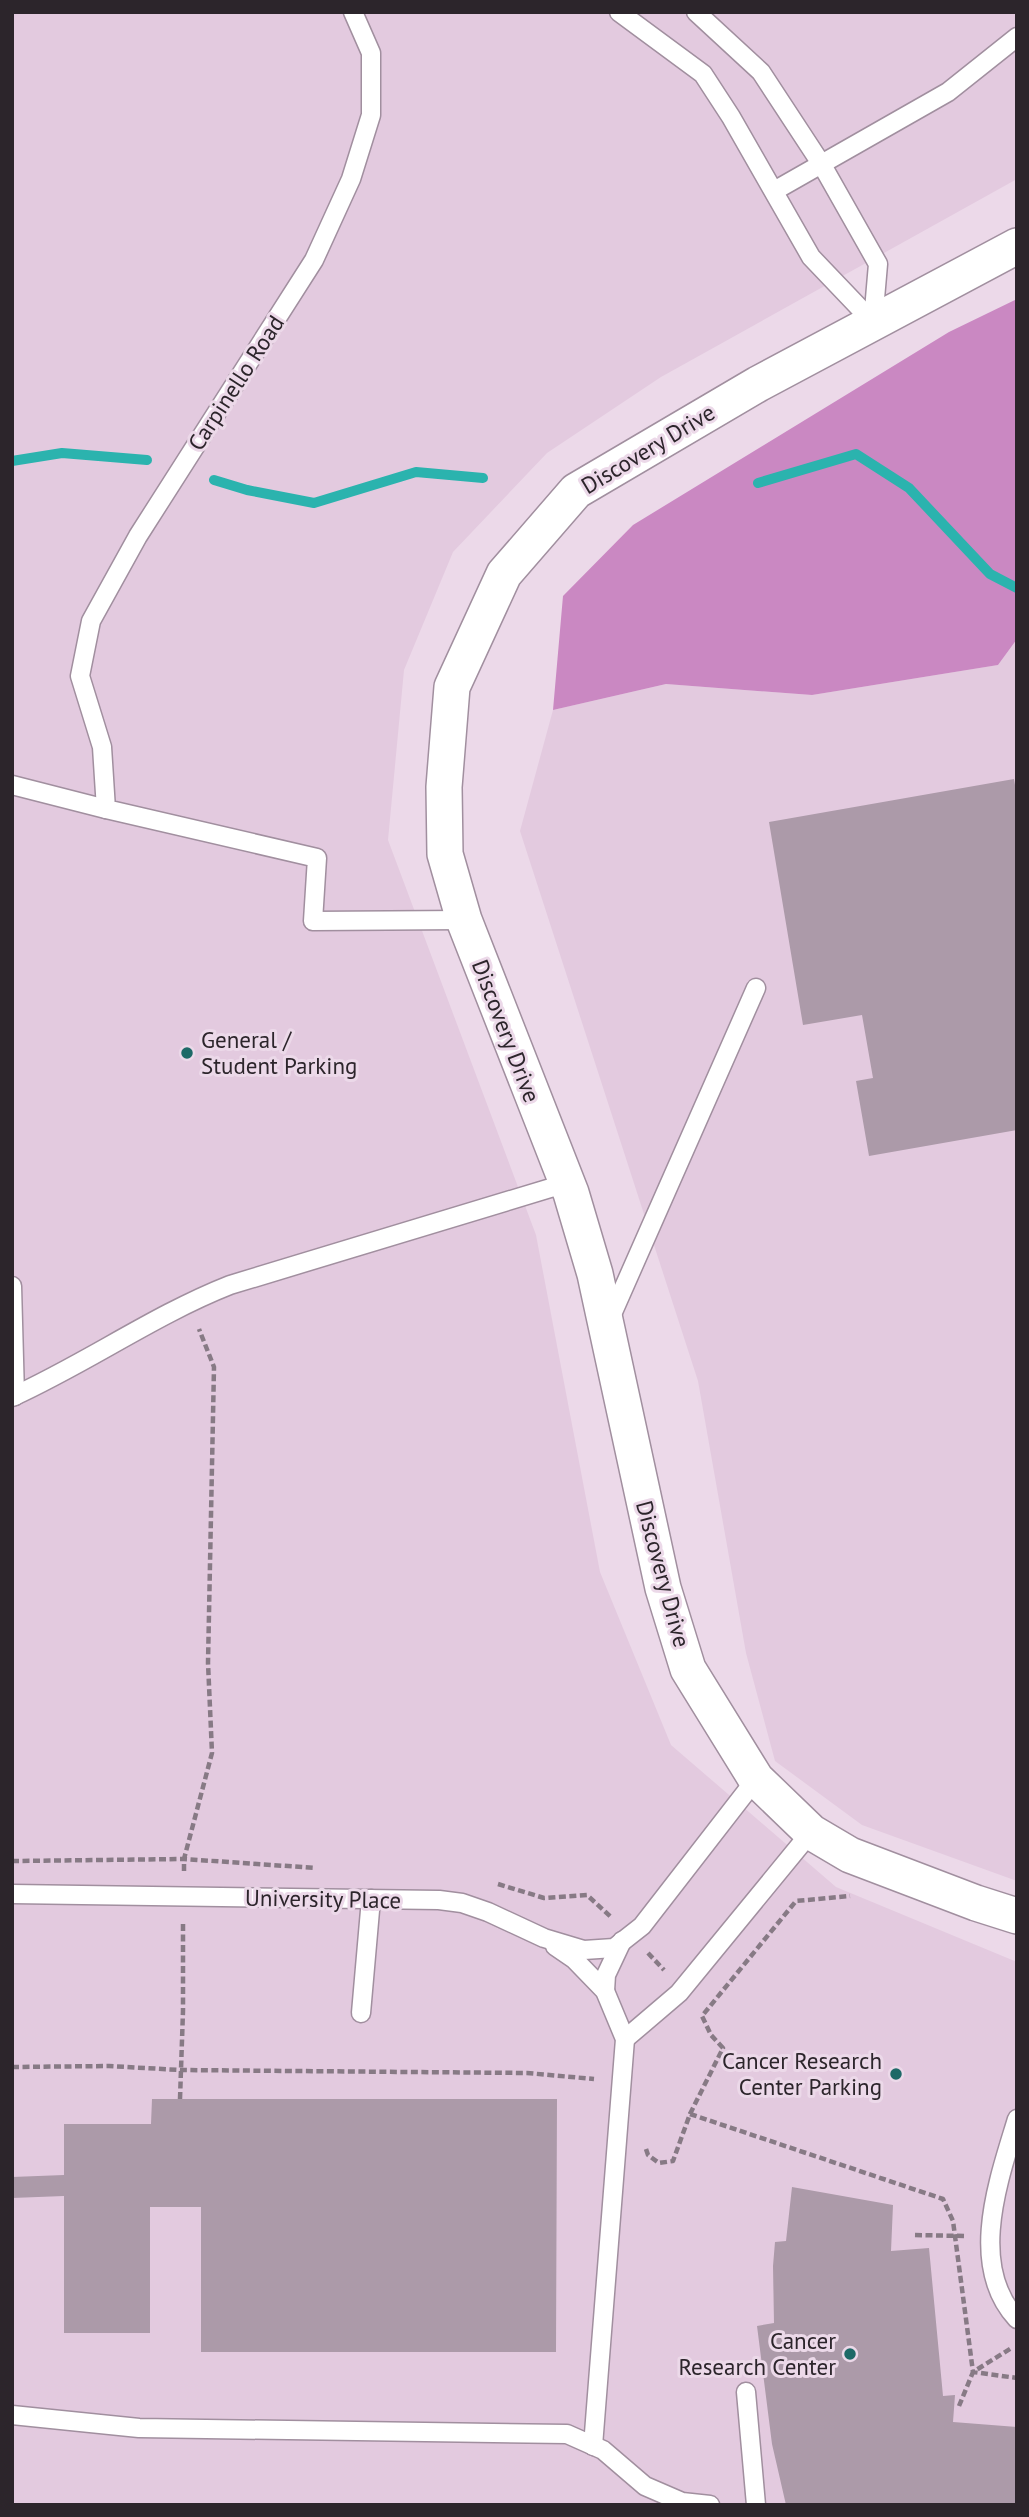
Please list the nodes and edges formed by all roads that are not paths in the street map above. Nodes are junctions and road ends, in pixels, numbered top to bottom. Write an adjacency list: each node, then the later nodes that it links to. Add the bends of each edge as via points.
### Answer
1 (353, 12): 10 (lane, Carpinello Road, via 371,53 371,115 351,179 314,260 138,536 90,621 80,677 102,747)
2 (619, 12): 6 (lane, via 703,74)
3 (696, 12): 5 (lane, via 761,72)
4 (1017, 37): 5 (lane, via 948,92)
5 (822, 165): 6 (lane); 8 (lane, via 878,264)
6 (774, 191): 8 (lane, via 811,257)
7 (1017, 246): 8 (street, Discovery Drive)
8 (873, 322): 11 (street, Discovery Drive, via 576,491 504,574 452,687 444,787 445,854)
9 (12, 785): 10 (lane)
10 (106, 809): 11 (lane, via 317,858 313,921)
11 (464, 920): 13 (street, Discovery Drive)
12 (756, 988): 15 (lane)
13 (567, 1183): 15 (street, Discovery Drive, via 595,1274); 16 (lane, via 230,1285 188,1302)
14 (12, 1286): 16 (lane)
15 (605, 1330): 17 (street, Discovery Drive, via 663,1588 688,1669)
16 (13, 1396)
17 (756, 1779): 18 (street, Discovery Drive); 23 (lane, University Place, via 642,1926)
18 (811, 1832): 21 (street, Discovery Drive, via 850,1855); 26 (lane, via 679,1993)
19 (12, 1894): 20 (lane, University Place)
20 (371, 1899): 22 (lane, University Place, via 462,1903); 25 (lane)
21 (1017, 1916)
22 (544, 1938): 23 (lane, University Place, via 584,1950 614,1948); 24 (lane, via 574,1959)
23 (622, 1941): 24 (lane, University Place, via 606,1975)
24 (606, 1991): 26 (lane)
25 (361, 2013)
26 (625, 2039): 31 (lane)
27 (1017, 2119): 28 (lane, via 998,2180 990,2248 998,2290)
28 (1017, 2319)
29 (746, 2392): 33 (lane)
30 (12, 2415): 31 (lane, via 139,2428 567,2434)
31 (593, 2446): 32 (lane, via 645,2486 682,2502)
32 (710, 2505)
33 (756, 2505)

